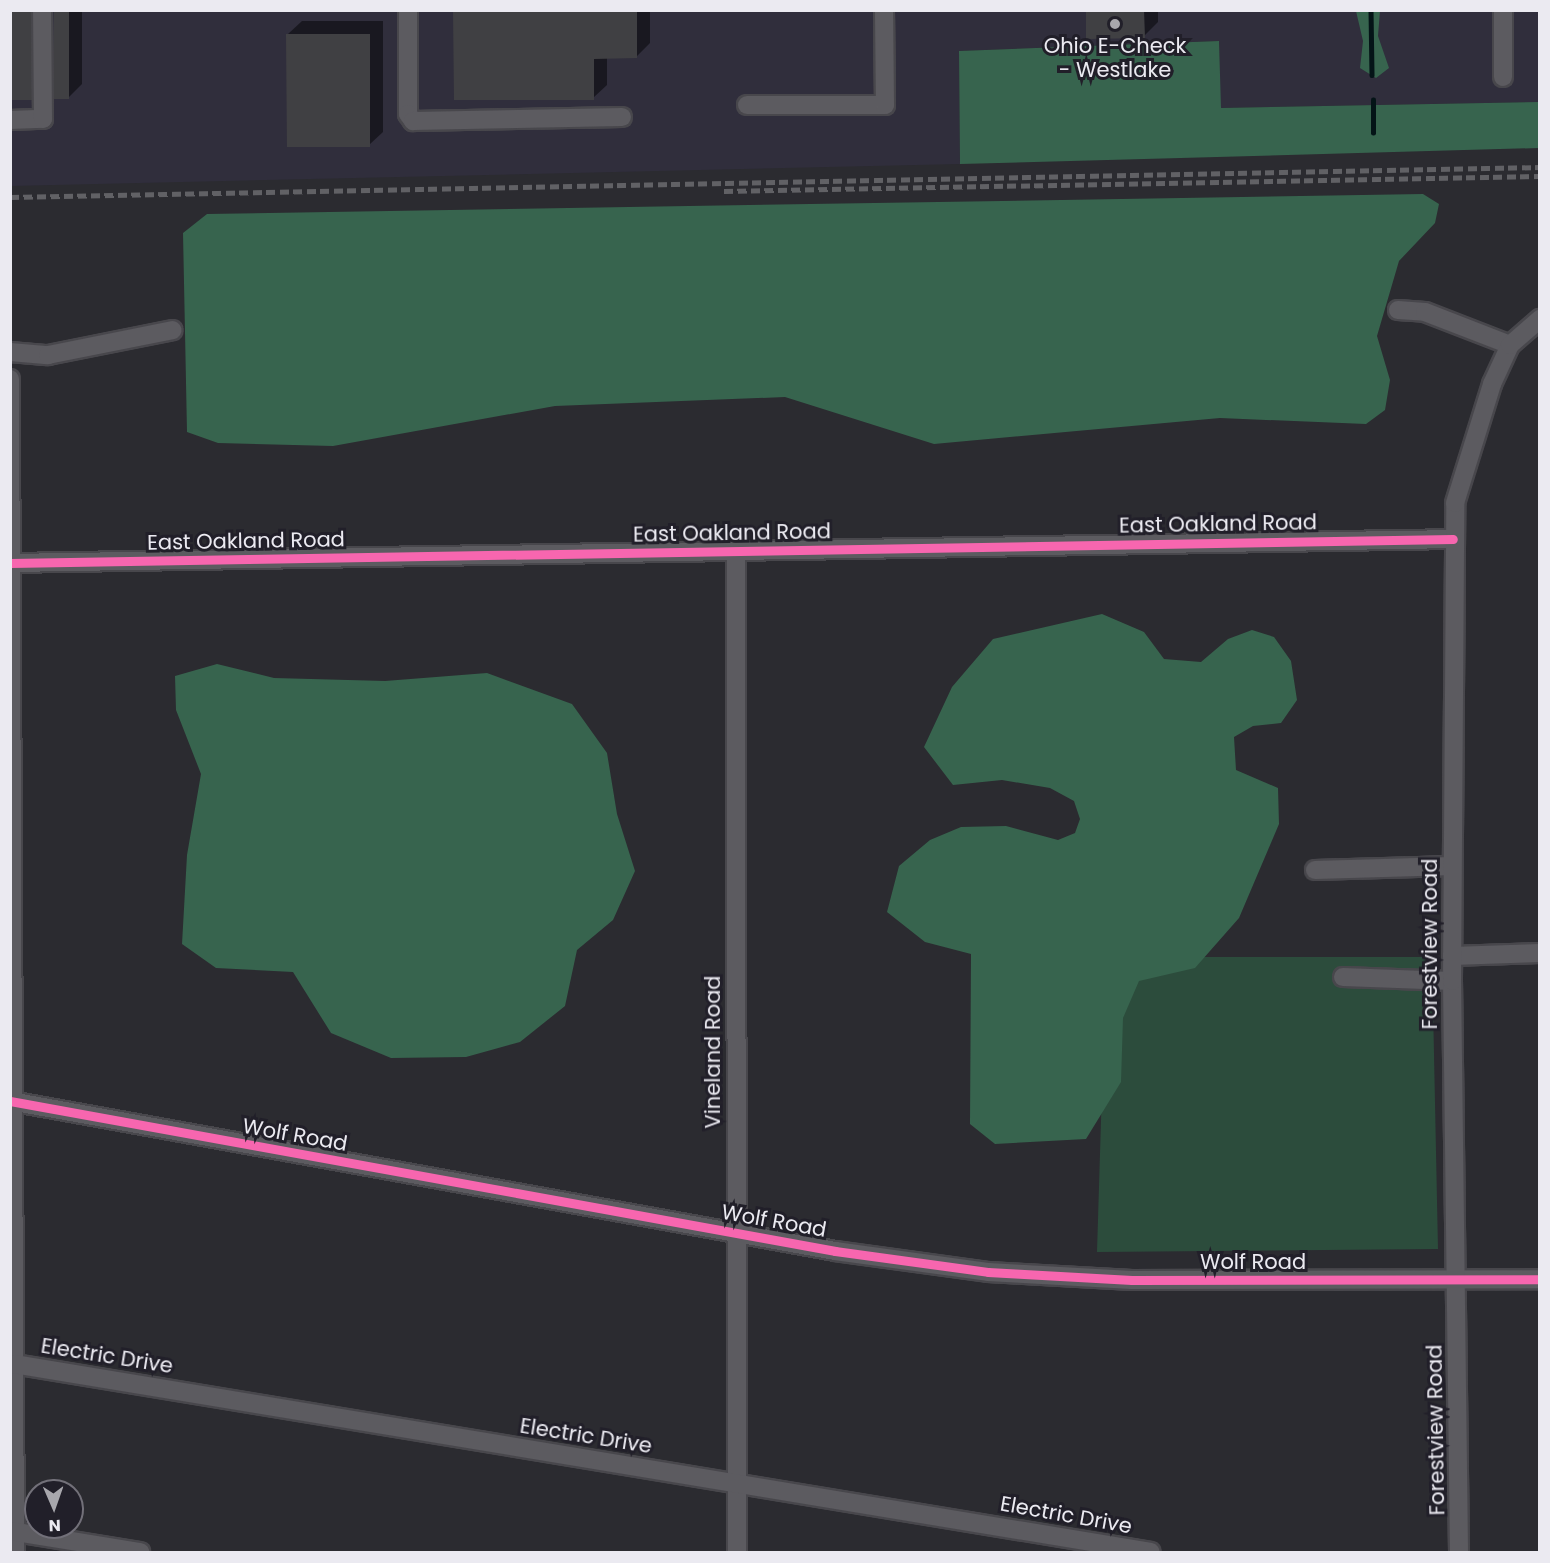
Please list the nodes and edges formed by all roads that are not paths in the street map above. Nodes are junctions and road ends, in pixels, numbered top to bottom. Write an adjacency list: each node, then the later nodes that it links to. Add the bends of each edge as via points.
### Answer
1 (42, 10): 8 (street, via 43,119)
2 (408, 10): 7 (street, via 408,114 413,121)
3 (884, 10): 6 (street, via 885,105)
4 (1503, 10): 5 (street)
5 (1503, 77)
6 (747, 105)
7 (622, 117)
8 (10, 120)
9 (1398, 310): 12 (street, via 1434,315)
10 (1539, 319): 12 (street)
11 (173, 330): 13 (street, via 48,355)
12 (1510, 345): 15 (street, Forestview Road, via 1492,384 1455,503)
13 (10, 352)
14 (10, 379): 17 (street)
15 (1453, 538): 16 (street, East Oakland Road); 18 (street, Forestview Road)
16 (736, 551): 17 (street, East Oakland Road); 25 (street, Vineland Road)
17 (11, 563): 24 (street)
18 (1452, 866): 19 (street); 21 (street, Forestview Road)
19 (1315, 870)
20 (1539, 953): 21 (street)
21 (1452, 956): 23 (street, Forestview Road)
22 (1343, 977): 23 (street)
23 (1452, 981): 27 (street, Forestview Road)
24 (12, 1102): 25 (street, Wolf Road); 28 (street)
25 (733, 1232): 27 (street, Wolf Road, via 918,1264 1059,1278); 30 (street, Vineland Road)
26 (1539, 1279): 27 (street, Wolf Road)
27 (1457, 1280): 36 (street, Forestview Road)
28 (12, 1314): 29 (street)
29 (14, 1364): 30 (street, Electric Drive); 31 (street)
30 (737, 1483): 34 (street, Vineland Road); 35 (street, Electric Drive)
31 (13, 1531): 32 (street); 33 (street)
32 (15, 1552)
33 (141, 1552)
34 (737, 1552)
35 (1151, 1552)
36 (1460, 1552)

